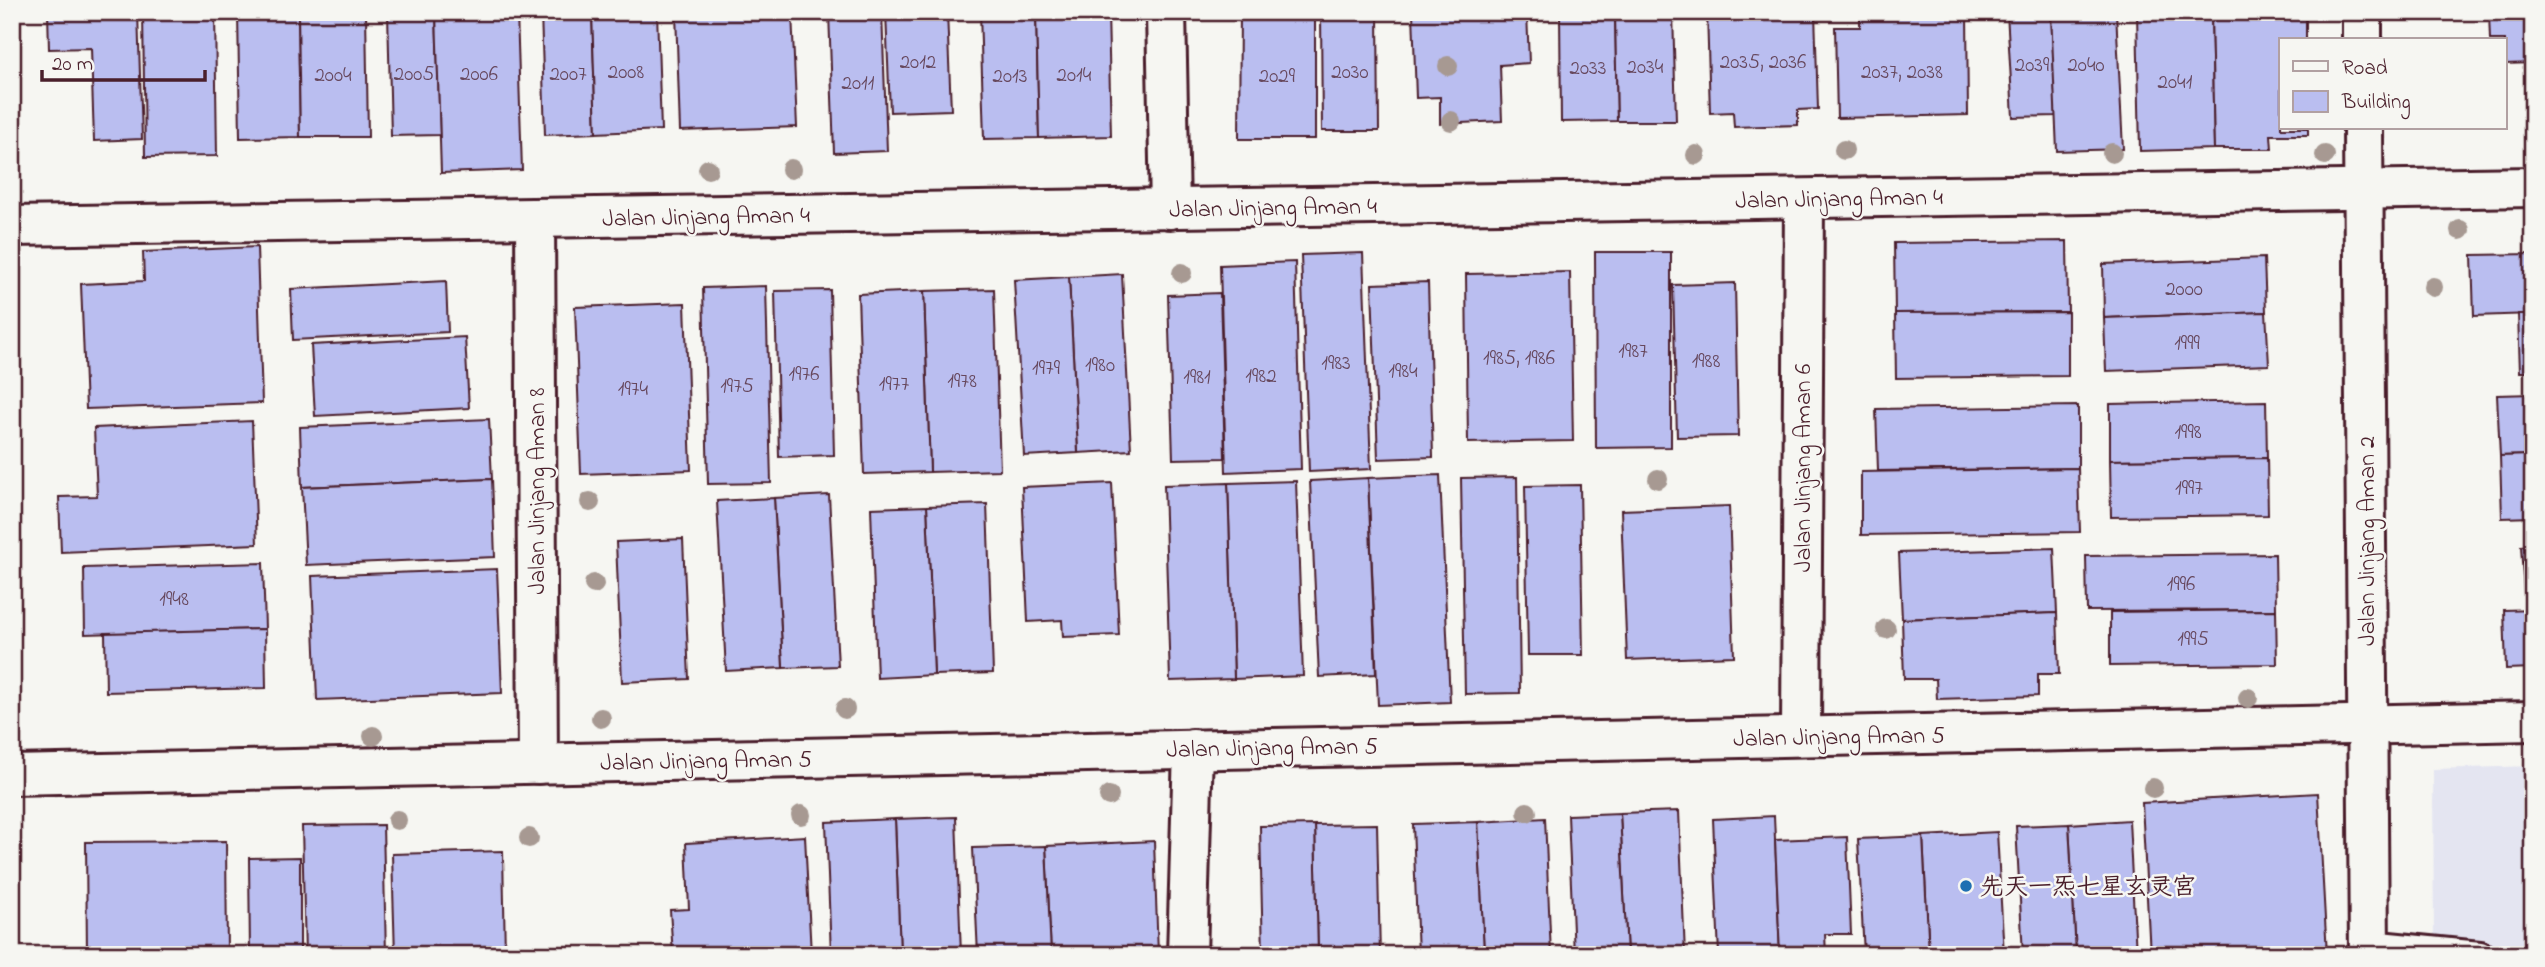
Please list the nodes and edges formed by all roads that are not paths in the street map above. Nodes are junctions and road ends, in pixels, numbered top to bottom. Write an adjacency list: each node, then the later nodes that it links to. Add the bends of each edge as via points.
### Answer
1 (1166, 12): 8 (street)
2 (2362, 12): 3 (street)
3 (2362, 38)
4 (2363, 130): 6 (street, Jalan Jinjang Aman 2)
5 (2533, 187): 6 (street, Jalan Jinjang Aman 4)
6 (2363, 189): 7 (street, Jalan Jinjang Aman 4); 12 (street, Jalan Jinjang Aman 2)
7 (1804, 199): 8 (street, Jalan Jinjang Aman 4); 13 (street, Jalan Jinjang Aman 6)
8 (1170, 209): 9 (street, Jalan Jinjang Aman 4)
9 (535, 218): 10 (street, Jalan Jinjang Aman 4); 15 (street, Jalan Jinjang Aman 8)
10 (12, 226)
11 (2533, 721): 12 (street, Jalan Jinjang Aman 5)
12 (2367, 725): 13 (street, Jalan Jinjang Aman 5); 17 (street, Jalan Jinjang Aman 2)
13 (1801, 736): 14 (street, Jalan Jinjang Aman 5)
14 (1193, 749): 15 (street, Jalan Jinjang Aman 5); 18 (street)
15 (538, 764): 16 (street, Jalan Jinjang Aman 5)
16 (12, 775)
17 (2369, 949): 19 (lane)
18 (1187, 955)
19 (2480, 955)

